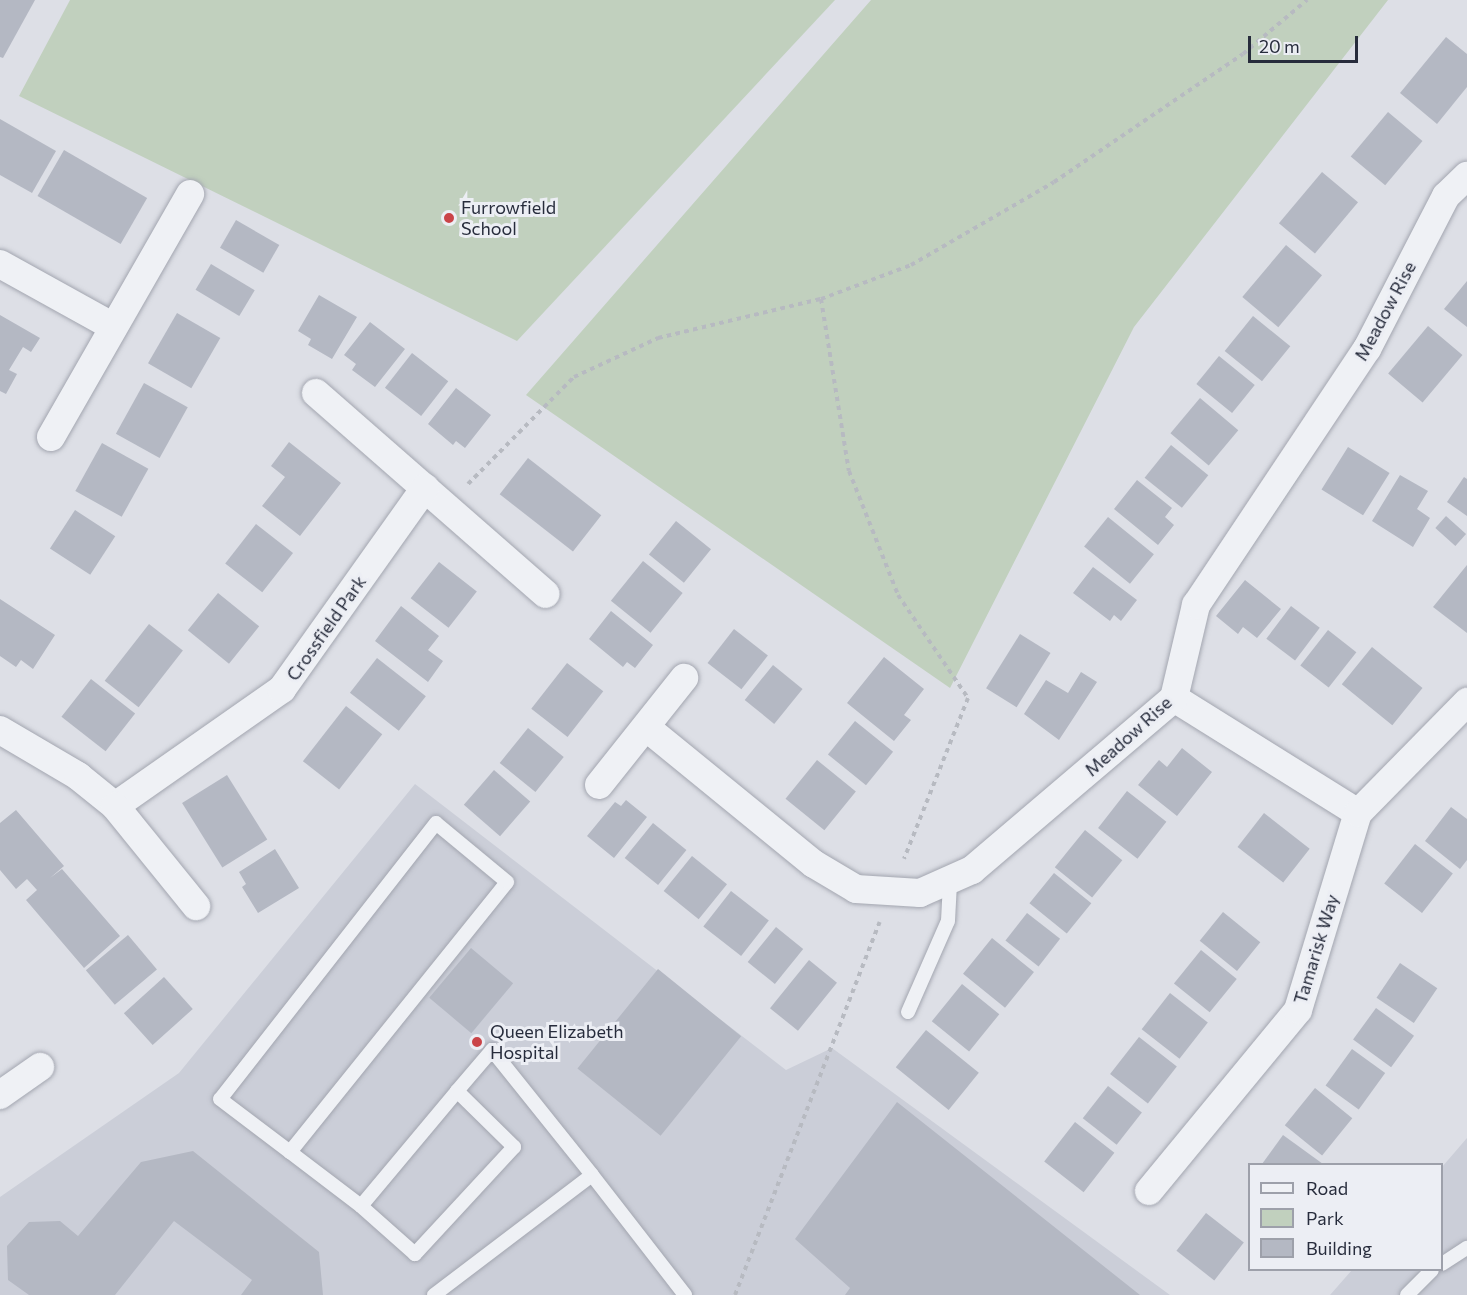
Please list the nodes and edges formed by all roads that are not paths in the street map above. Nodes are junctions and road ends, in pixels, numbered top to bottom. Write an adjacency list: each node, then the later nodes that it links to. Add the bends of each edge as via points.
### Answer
1 (1467, 176): 10 (street, Meadow Rise, via 1446,196 1367,349 1196,605)
2 (190, 194): 4 (street)
3 (0, 264): 4 (street)
4 (112, 326): 6 (street)
5 (316, 393): 7 (street)
6 (51, 437)
7 (435, 497): 8 (street); 15 (street, Crossfield Park, via 282,689)
8 (546, 594)
9 (684, 678): 12 (street)
10 (1174, 699): 16 (street); 17 (street, Meadow Rise, via 972,870)
11 (1467, 702): 16 (street, Tamarisk Way)
12 (647, 728): 14 (street); 17 (street, Meadow Rise, via 814,864 856,889 920,894)
13 (0, 730): 15 (street, via 78,776)
14 (599, 785)
15 (115, 806): 18 (street)
16 (1358, 813): 25 (street, Tamarisk Way, via 1298,1010)
17 (950, 882): 19 (lane, via 948,921)
18 (196, 906)
19 (908, 1012)
20 (40, 1067): 22 (street)
21 (457, 1091): 24 (lane, via 492,1050); 26 (lane); 26 (lane, via 514,1147 415,1254)
22 (0, 1095)
23 (290, 1152): 23 (lane, via 220,1099 436,823 507,882); 26 (lane)
24 (592, 1175): 30 (lane); 31 (lane)
25 (1149, 1191)
26 (361, 1206)
27 (1467, 1248): 28 (lane)
28 (1443, 1263)
29 (1430, 1271): 32 (lane)
30 (434, 1295)
31 (685, 1295)
32 (1407, 1295)

